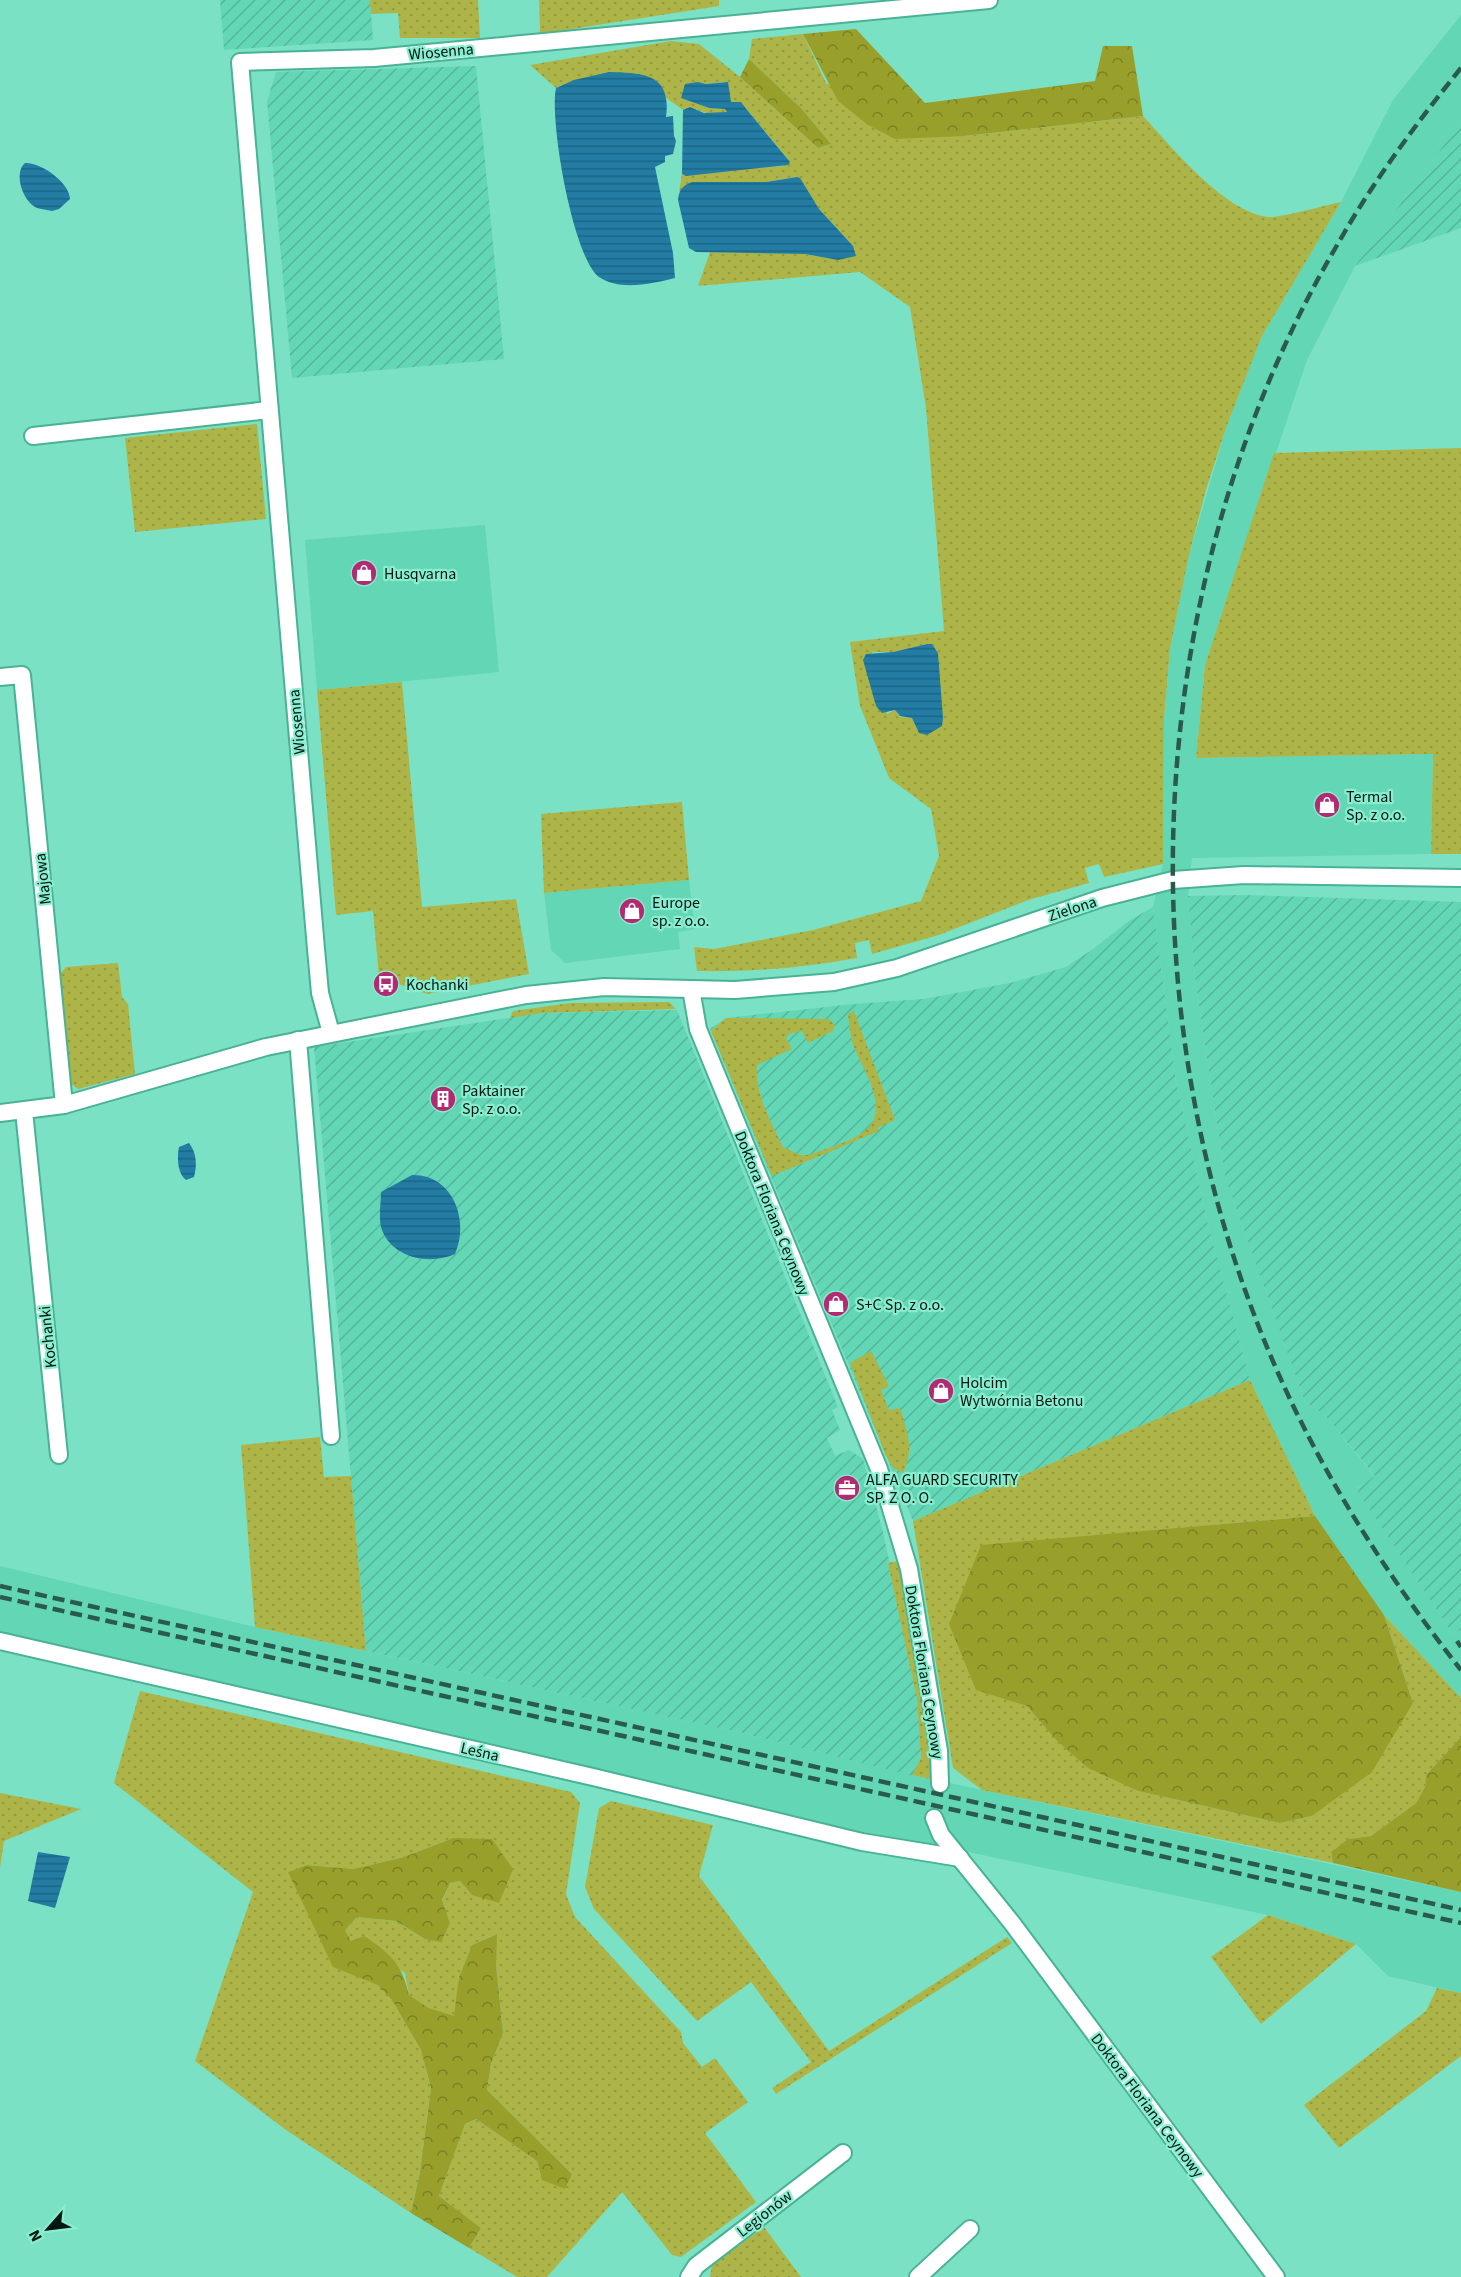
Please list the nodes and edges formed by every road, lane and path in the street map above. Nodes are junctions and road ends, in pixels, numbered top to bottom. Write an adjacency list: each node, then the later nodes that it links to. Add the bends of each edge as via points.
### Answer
1 (989, 0): 2 (street, Wiosenna, via 374,58 240,62)
2 (270, 410): 3 (street); 7 (street, Wiosenna, via 320,993)
3 (33, 436)
4 (0, 677): 9 (street, Majowa, via 22,675)
5 (1461, 878): 6 (street, Zielona, via 1244,876 1173,880 1102,898 897,968 834,982 786,987)
6 (691, 989): 7 (street, via 559,990); 15 (street, Doktora Floriana Ceynowy, via 698,1029 879,1469 909,1569 939,1751)
7 (331, 1033): 8 (street)
8 (298, 1040): 9 (street); 12 (street)
9 (64, 1105): 10 (street)
10 (24, 1111): 11 (street); 13 (street, Kochanki)
11 (0, 1113)
12 (331, 1436)
13 (58, 1455)
14 (0, 1641): 17 (street, Leśna, via 861,1842)
15 (940, 1784)
16 (934, 1818): 17 (street, Doktora Floriana Ceynowy, via 941,1835)
17 (960, 1858): 22 (street, Doktora Floriana Ceynowy)
18 (843, 2153): 20 (street, Legionów, via 696,2266)
19 (970, 2229): 21 (street)
20 (689, 2277)
21 (918, 2277)
22 (1276, 2277)

